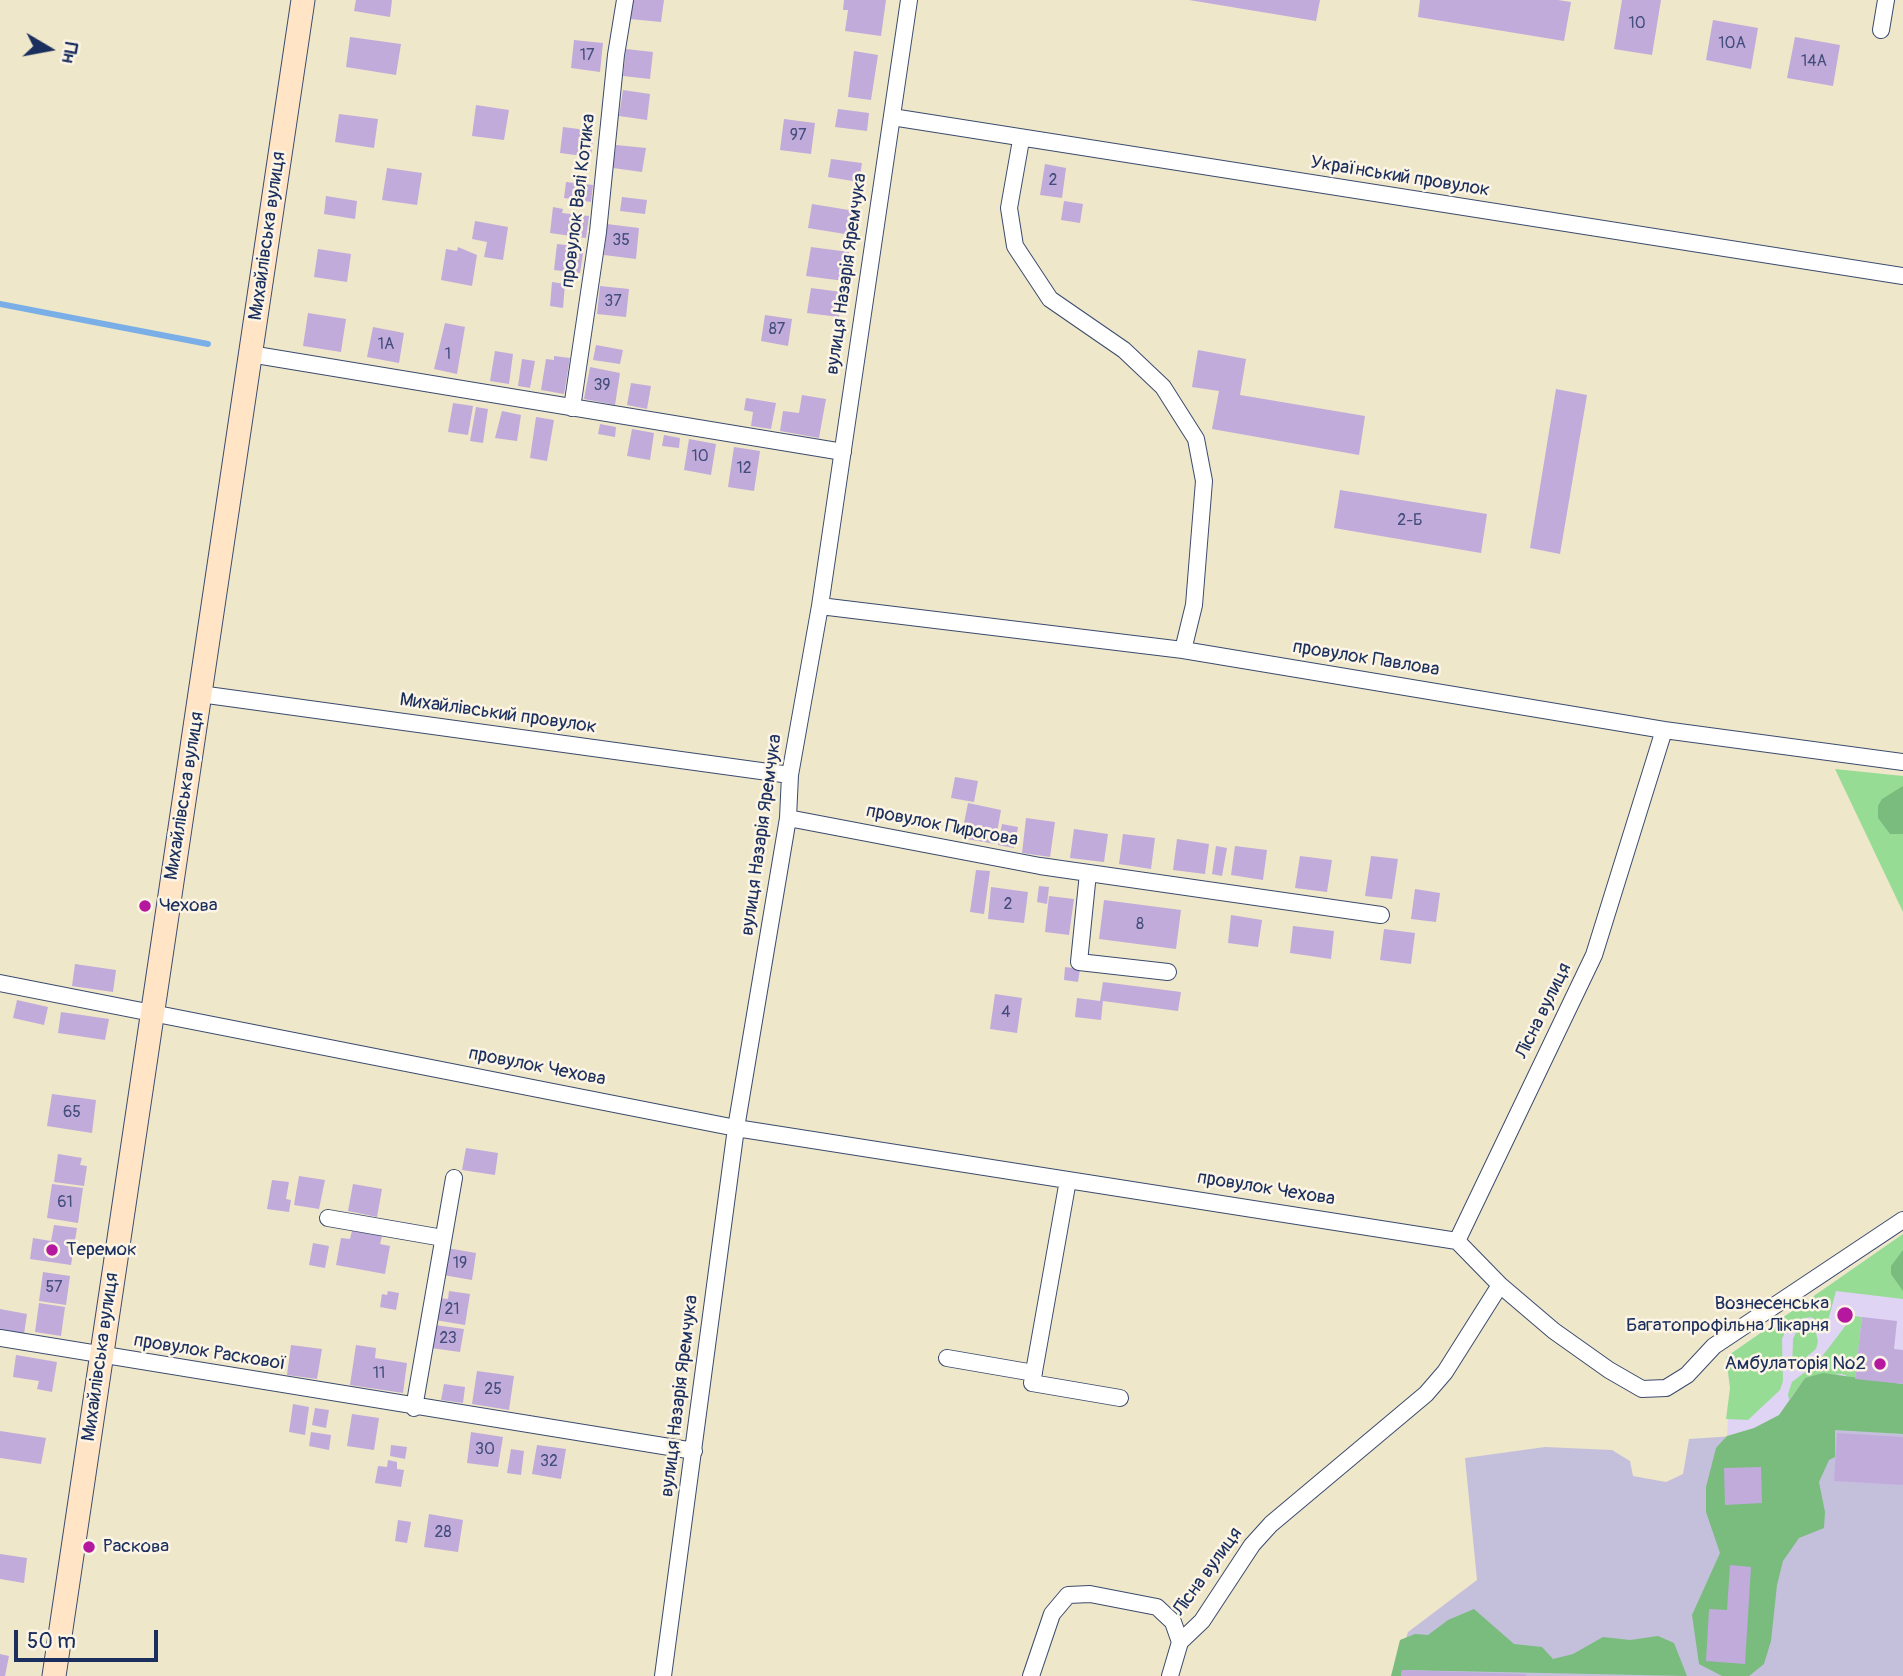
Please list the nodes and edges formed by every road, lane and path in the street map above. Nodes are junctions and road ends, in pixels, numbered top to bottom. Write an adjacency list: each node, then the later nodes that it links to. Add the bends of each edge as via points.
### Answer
1 (303, 0): 9 (main road, Михайлівська вулиця)
2 (625, 0): 10 (street, провулок Валі Котика)
3 (909, 0): 6 (street, вулиця Назарія Яремчука)
4 (1886, 0): 5 (street)
5 (1881, 30)
6 (892, 117): 7 (street, Український провулок); 11 (street, вулиця Назарія Яремчука)
7 (1021, 140): 8 (street, Український провулок); 13 (street, via 1009,208 1015,246 1050,299 1124,350 1163,387 1196,439 1205,481 1194,605)
8 (1903, 276)
9 (250, 354): 10 (street); 14 (main road, Михайлівська вулиця)
10 (572, 408): 11 (street)
11 (843, 452): 12 (street, вулиця Назарія Яремчука)
12 (820, 606): 13 (street, провулок Павлова); 17 (street, вулиця Назарія Яремчука)
13 (1183, 650): 15 (street, провулок Павлова)
14 (200, 694): 17 (street, Михайлівський провулок); 23 (main road, Михайлівська вулиця)
15 (1664, 730): 16 (street, провулок Павлова); 30 (street, Лісна вулиця, via 1594,955)
16 (1903, 762)
17 (790, 775): 18 (street, вулиця Назарія Яремчука)
18 (788, 818): 19 (street, провулок Пирогова); 24 (street, вулиця Назарія Яремчука)
19 (1088, 873): 20 (street, провулок Пирогова); 21 (street, via 1079,962)
20 (1381, 915)
21 (1168, 972)
22 (0, 983): 23 (street, провулок Чехова)
23 (152, 1012): 24 (street, провулок Чехова); 33 (main road, Михайлівська вулиця)
24 (736, 1128): 26 (street, провулок Чехова); 38 (street, вулиця Назарія Яремчука)
25 (454, 1178): 29 (street)
26 (1068, 1180): 30 (street, провулок Чехова); 35 (street)
27 (328, 1218): 29 (street)
28 (1903, 1220): 31 (street, via 1714,1346 1666,1388 1642,1390 1609,1370)
29 (443, 1238): 37 (street)
30 (1457, 1241): 31 (street)
31 (1500, 1286): 39 (street, Лісна вулиця, via 1426,1394 1272,1524 1252,1545 1202,1621)
32 (0, 1338): 33 (street, провулок Раскової)
33 (101, 1357): 37 (street, провулок Раскової); 40 (main road, Михайлівська вулиця)
34 (947, 1358): 35 (street)
35 (1034, 1373): 36 (street, via 1032,1383)
36 (1120, 1398)
37 (414, 1408): 38 (street, провулок Раскової)
38 (694, 1451): 41 (street, вулиця Назарія Яремчука)
39 (1180, 1642): 42 (street, Лісна вулиця, via 1173,1622 1157,1607 1090,1594 1068,1595 1052,1614); 43 (street, Лісна вулиця)
40 (54, 1676)
41 (663, 1676)
42 (1031, 1676)
43 (1170, 1676)

